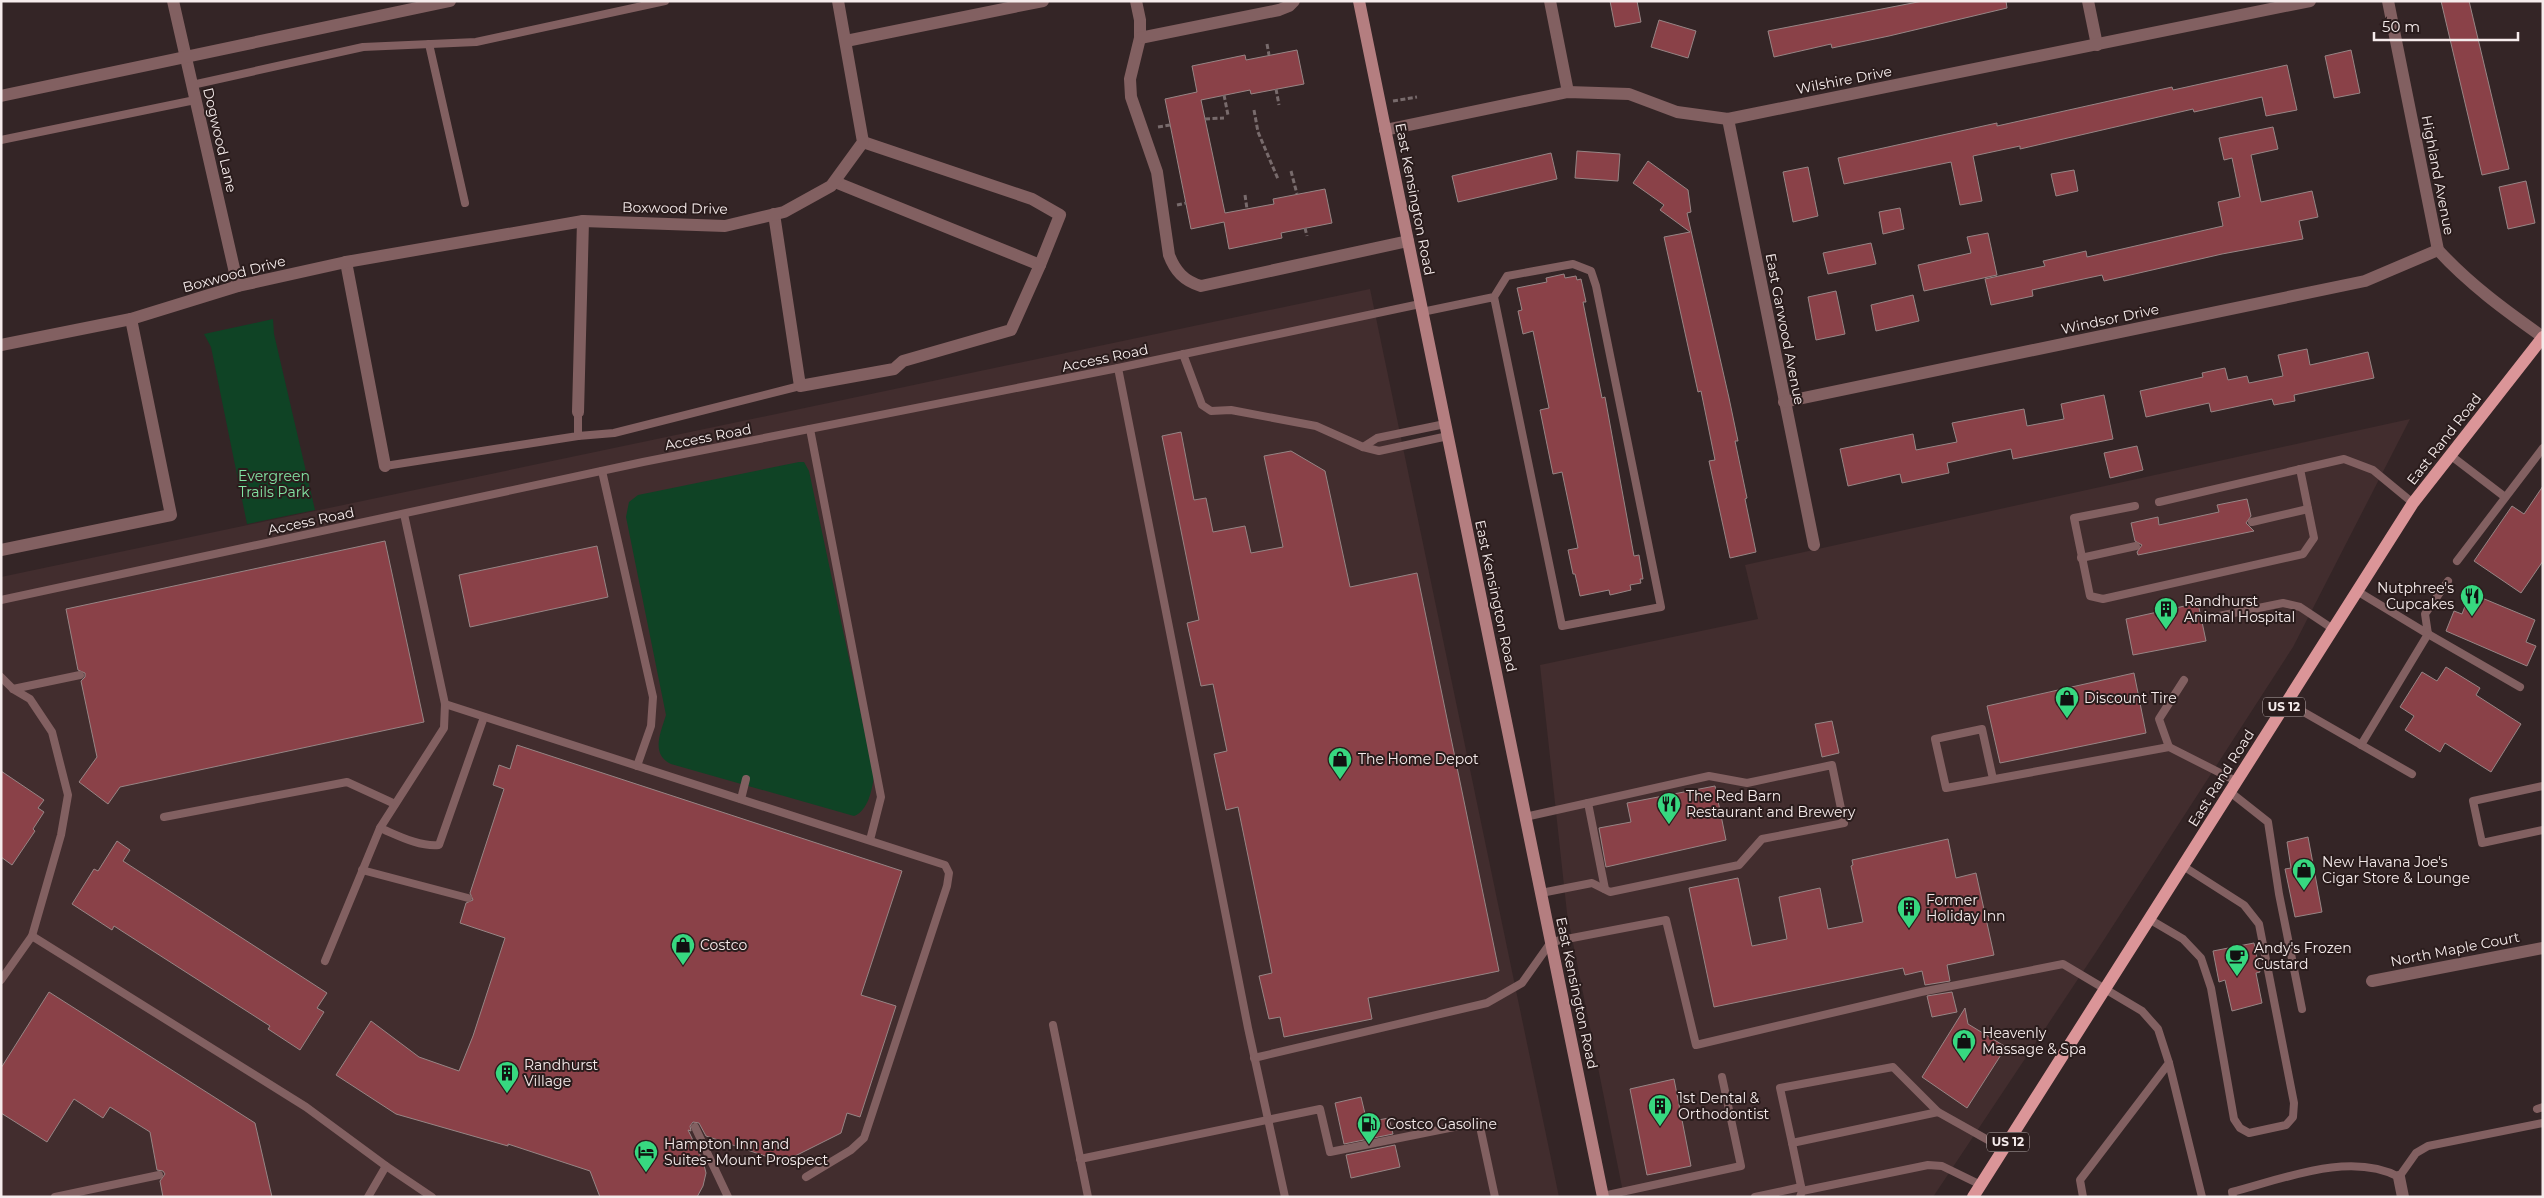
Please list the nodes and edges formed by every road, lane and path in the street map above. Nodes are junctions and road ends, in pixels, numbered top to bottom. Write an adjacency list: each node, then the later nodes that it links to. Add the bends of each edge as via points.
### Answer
1 (173, 1): 19 (street, Dogwood Lane)
2 (450, 1): 19 (street)
3 (665, 1): 15 (lane, via 476,42)
4 (838, 1): 14 (street)
5 (1043, 1): 14 (street)
6 (1136, 1): 13 (street)
7 (1294, 1): 13 (street, via 1279,10)
8 (1359, 1): 27 (main road, East Kensington Road)
9 (1550, 1): 22 (street)
10 (2088, 1): 17 (street)
11 (2310, 1): 17 (street, Wilshire Drive)
12 (2388, 1): 49 (street, Highland Avenue)
13 (1140, 38): 48 (street, via 1130,79 1131,97 1157,172 1169,255 1174,268 1183,277 1201,286)
14 (846, 41): 36 (street)
15 (429, 44): 20 (lane, via 364,46); 42 (lane)
16 (1267, 44): 18 (path)
17 (2097, 45): 33 (street, Wilshire Drive)
18 (1269, 55)
19 (186, 58): 20 (street, Dogwood Lane); 24 (street)
20 (192, 85): 26 (street, Dogwood Lane)
21 (1276, 89): 28 (path)
22 (1568, 92): 33 (street, Wilshire Drive, via 1629,94 1677,112); 34 (street, Wilshire Drive)
23 (1224, 95): 30 (path)
24 (1, 96)
25 (1417, 97): 27 (path)
26 (195, 100): 35 (lane); 52 (street, Dogwood Lane)
27 (1380, 104): 34 (main road, East Kensington Road)
28 (1279, 105)
29 (1254, 110): 38 (path, via 1258,132)
30 (1228, 115)
31 (1224, 118): 32 (path)
32 (1205, 119)
33 (1728, 119): 61 (street, East Garwood Avenue)
34 (1385, 130): 48 (main road, East Kensington Road)
35 (1, 140)
36 (864, 142): 39 (street, Boxwood Drive); 51 (street, via 1032,199 1060,215)
37 (1292, 171): 40 (path)
38 (1278, 179)
39 (835, 182): 44 (street, Boxwood Drive, via 784,212); 51 (street)
40 (1297, 194)
41 (1245, 195): 43 (path)
42 (465, 203)
43 (1247, 209)
44 (774, 214): 45 (street, Boxwood Drive, via 725,226); 60 (street)
45 (583, 222): 50 (street, Boxwood Drive); 62 (street)
46 (1305, 228): 47 (path)
47 (1307, 236)
48 (1408, 241): 54 (main road, East Kensington Road)
49 (2438, 250): 56 (street, Highland Avenue, via 2496,303); 61 (street, Windsor Drive, via 2366,281)
50 (346, 262): 52 (street, Boxwood Drive); 69 (street)
51 (1040, 266): 60 (street, via 1011,330 903,361 894,369)
52 (238, 286): 55 (street, Boxwood Drive)
53 (1494, 297): 53 (lane, via 1562,626 1661,607 1591,271 1573,264 1507,276); 54 (lane, Access Road)
54 (1421, 308): 58 (lane, Access Road); 64 (main road, East Kensington Road)
55 (131, 319): 57 (street, Boxwood Drive); 81 (street, via 171,515)
56 (2543, 337): 68 (main road, East Rand Road / US 12)
57 (1, 345)
58 (1183, 354): 59 (lane, Access Road); 66 (lane, via 1202,405 1211,411 1232,410 1316,426)
59 (1118, 368): 63 (lane, Access Road); 129 (lane)
60 (800, 386): 65 (lane, via 614,433)
61 (1784, 402): 79 (street, East Garwood Avenue)
62 (578, 412): 65 (lane)
63 (810, 429): 71 (lane, Access Road); 113 (lane, via 881,797)
64 (1446, 430): 66 (lane, via 1379,451); 66 (lane, via 1377,438); 110 (main road, East Kensington Road)
65 (578, 436): 69 (lane)
66 (1363, 448)
67 (2543, 448): 72 (lane)
68 (2450, 455): 72 (lane); 74 (main road, East Rand Road / US 12)
69 (385, 466)
70 (2300, 469): 73 (lane); 74 (lane, via 2344,459 2372,470); 76 (lane)
71 (602, 471): 77 (lane, Access Road); 100 (lane, via 653,698 651,726)
72 (2505, 497): 83 (lane)
73 (2159, 502)
74 (2413, 503): 85 (main road, East Rand Road / US 12)
75 (2135, 506): 82 (lane, via 2074,518)
76 (2308, 509): 78 (lane); 82 (lane, via 2314,538 2303,554 2103,599 2090,596)
77 (404, 514): 86 (lane, Access Road); 96 (lane)
78 (2252, 522)
79 (1814, 545)
80 (2136, 546): 82 (lane)
81 (1, 550)
82 (2081, 558)
83 (2457, 561)
84 (2448, 581): 89 (lane, via 2425,614)
85 (2357, 591): 88 (main road, East Rand Road / US 12); 89 (lane)
86 (1, 600)
87 (2214, 617): 88 (lane, via 2283,603 2300,608)
88 (2333, 629): 95 (main road, East Rand Road / US 12)
89 (2428, 634): 93 (lane); 98 (lane)
90 (80, 675): 94 (lane)
91 (1, 677): 94 (lane)
92 (2184, 680): 99 (lane, via 2159,719)
93 (2520, 687)
94 (13, 689): 120 (lane, via 30,699 52,732 68,795 61,835)
95 (2286, 702): 98 (lane); 105 (main road, East Rand Road / US 12)
96 (444, 704): 97 (lane); 108 (lane, via 444,728)
97 (484, 717): 100 (lane); 111 (lane, via 439,845 432,846)
98 (2361, 745): 101 (lane)
99 (2169, 747): 103 (lane); 105 (lane)
100 (637, 766): 106 (lane)
101 (2412, 774)
102 (746, 778): 106 (lane)
103 (1993, 780): 103 (lane, via 1946,788 1935,739 1982,728)
104 (2543, 786): 112 (lane, via 2473,801 2482,843)
105 (2233, 787): 114 (main road, East Rand Road / US 12); 127 (lane, via 2268,822)
106 (741, 799): 113 (lane)
107 (1588, 803): 110 (lane); 116 (lane); 116 (lane, via 1709,776 1746,783 1832,765 1844,823 1762,839 1739,865 1610,892)
108 (395, 804): 109 (lane, via 347,782); 111 (lane)
109 (164, 816)
110 (1525, 817): 117 (main road, East Kensington Road)
111 (380, 828): 115 (lane)
112 (2543, 830)
113 (870, 840): 141 (lane, via 945,865 949,874 864,1138 851,1150)
114 (2183, 866): 119 (main road, East Rand Road / US 12); 119 (lane, via 2244,905 2259,924 2294,1103 2293,1117 2286,1125 2249,1133 2237,1124 2211,988 2201,958 2183,939)
115 (362, 870): 118 (lane); 123 (lane)
116 (1605, 889): 117 (lane, via 1592,883)
117 (1541, 893): 121 (main road, East Kensington Road)
118 (468, 898)
119 (2149, 919): 126 (main road, East Rand Road / US 12)
120 (32, 936): 124 (lane); 139 (lane, via 306,1106)
121 (1551, 942): 126 (lane, via 1666,920 1696,1045 1921,992 2063,964); 129 (lane, via 1522,984 1487,1003); 152 (main road, East Kensington Road)
122 (2543, 948): 125 (street, North Maple Court)
123 (326, 961)
124 (1, 980)
125 (2372, 981)
126 (2104, 990): 130 (lane, via 2142,1011 2158,1029); 137 (main road, East Rand Road / US 12)
127 (2302, 1009)
128 (1053, 1025): 138 (lane)
129 (1254, 1058): 133 (lane)
130 (2169, 1063): 155 (lane, via 2080,1180); 156 (lane)
131 (1722, 1077): 152 (lane, via 1740,1166)
132 (1938, 1112): 136 (lane); 136 (lane, via 1893,1066 1780,1088); 137 (lane)
133 (1268, 1120): 138 (lane); 150 (lane); 151 (lane, via 1320,1109 1330,1152 1479,1122)
134 (2543, 1123): 142 (lane, via 2428,1146 2416,1153)
135 (695, 1127): 148 (lane)
136 (1792, 1143): 144 (lane)
137 (2004, 1149): 143 (main road, East Rand Road / US 12)
138 (1080, 1159): 149 (lane)
139 (386, 1166): 146 (lane); 147 (lane)
140 (158, 1175): 145 (lane)
141 (806, 1177)
142 (2399, 1177): 157 (lane, via 2384,1169 2341,1165 2232,1192); 158 (street)
143 (1981, 1185): 144 (lane, via 1942,1166 1928,1165); 154 (main road, East Rand Road / US 12)
144 (1801, 1192): 153 (lane)
145 (55, 1197)
146 (368, 1197)
147 (432, 1197)
148 (728, 1197)
149 (1088, 1197)
150 (1284, 1197)
151 (1495, 1197)
152 (1603, 1197)
153 (1755, 1197)
154 (1973, 1197)
155 (2083, 1197)
156 (2202, 1197)
157 (2233, 1197)
158 (2404, 1197)

